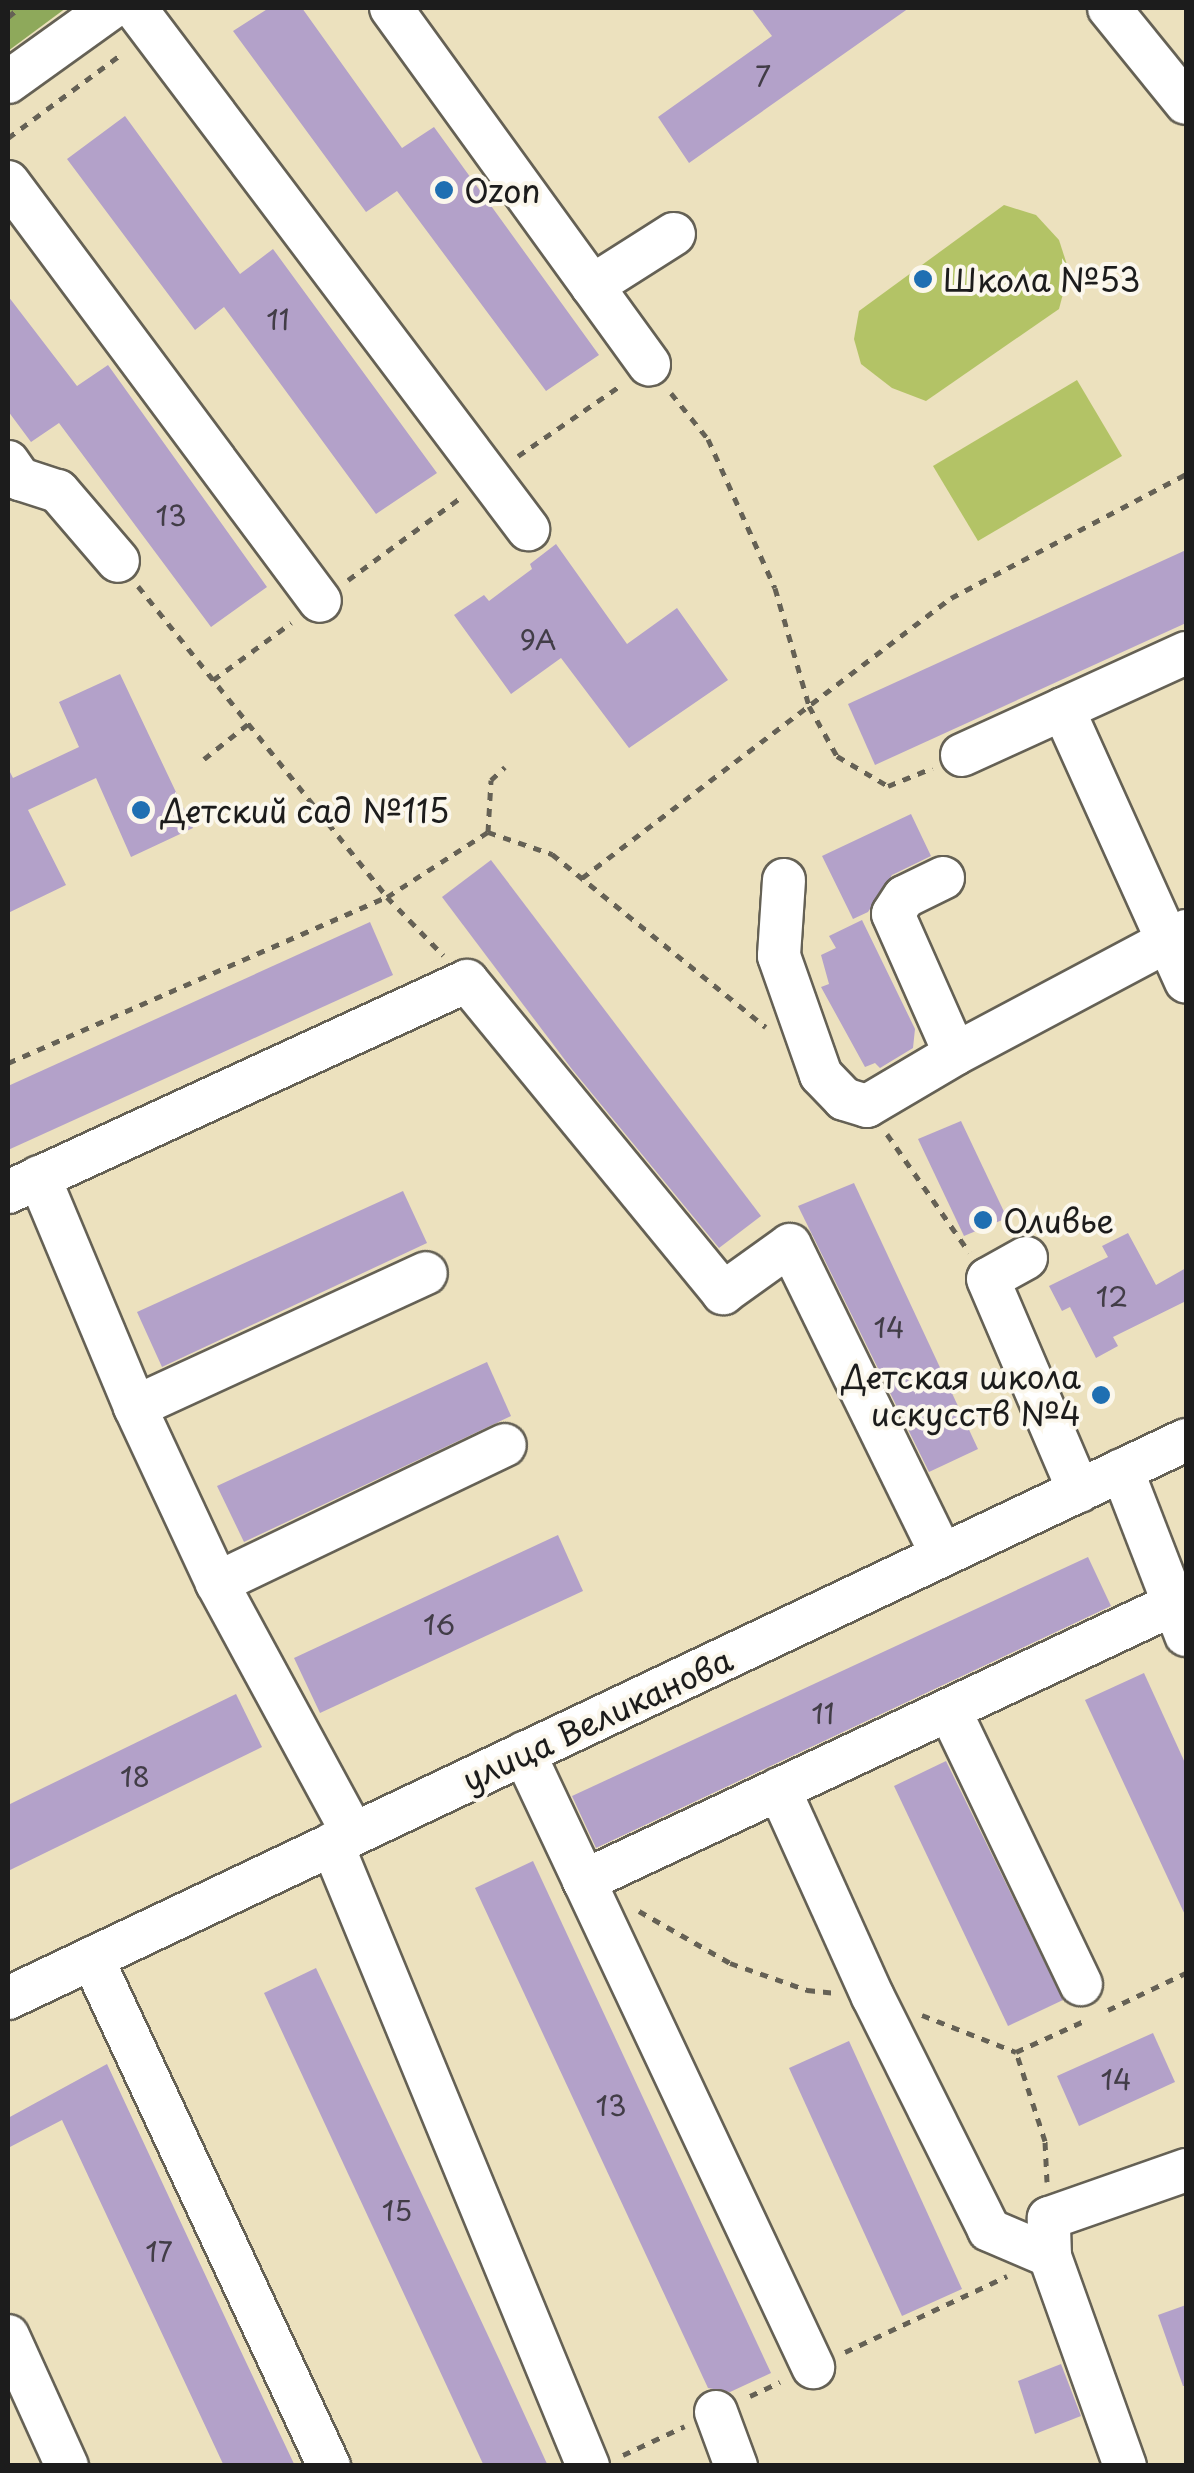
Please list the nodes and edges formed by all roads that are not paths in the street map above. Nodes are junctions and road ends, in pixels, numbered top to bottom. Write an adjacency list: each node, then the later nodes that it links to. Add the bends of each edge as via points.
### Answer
1 (111, 8): 5 (street)
2 (391, 8): 9 (street)
3 (1110, 8): 6 (street)
4 (144, 19): 12 (street)
5 (8, 82)
6 (1186, 103)
7 (8, 182): 14 (street)
8 (674, 234): 9 (street)
9 (592, 286): 10 (street)
10 (649, 365)
11 (8, 462): 13 (street, via 20,478 58,491)
12 (528, 529)
13 (118, 560)
14 (320, 601)
15 (1186, 653): 16 (street)
16 (1063, 709): 17 (street); 20 (street)
17 (962, 755)
18 (943, 878): 22 (street, via 904,897 894,914)
19 (784, 880): 22 (street, via 779,956 821,1074 844,1099 867,1106)
20 (1177, 936): 21 (street); 22 (street)
21 (1186, 981)
22 (956, 1054)
23 (23, 1184): 26 (street); 31 (street, via 467,981 723,1293 790,1245)
24 (1026, 1258): 30 (street, via 988,1279)
25 (426, 1273): 26 (street)
26 (136, 1407): 32 (street)
27 (1186, 1440): 29 (street, улица Великанова)
28 (506, 1446): 32 (street)
29 (1122, 1470): 30 (street, улица Великанова); 33 (street)
30 (1079, 1491): 31 (street, улица Великанова)
31 (942, 1555): 35 (street, улица Великанова)
32 (217, 1583): 37 (street)
33 (1180, 1619): 34 (street)
34 (950, 1711): 36 (street); 41 (street)
35 (524, 1754): 37 (street, улица Великанова); 38 (street)
36 (779, 1788): 38 (street); 43 (street, via 989,2230)
37 (343, 1839): 39 (street, улица Великанова); 49 (street)
38 (584, 1882): 45 (street)
39 (92, 1958): 40 (street, улица Великанова); 48 (street)
40 (8, 1998)
41 (1089, 2006)
42 (1186, 2170): 43 (street)
43 (1050, 2237): 51 (street)
44 (8, 2336): 47 (street)
45 (813, 2367)
46 (716, 2412): 50 (street)
47 (67, 2466)
48 (329, 2466)
49 (588, 2466)
50 (736, 2466)
51 (1125, 2466)

